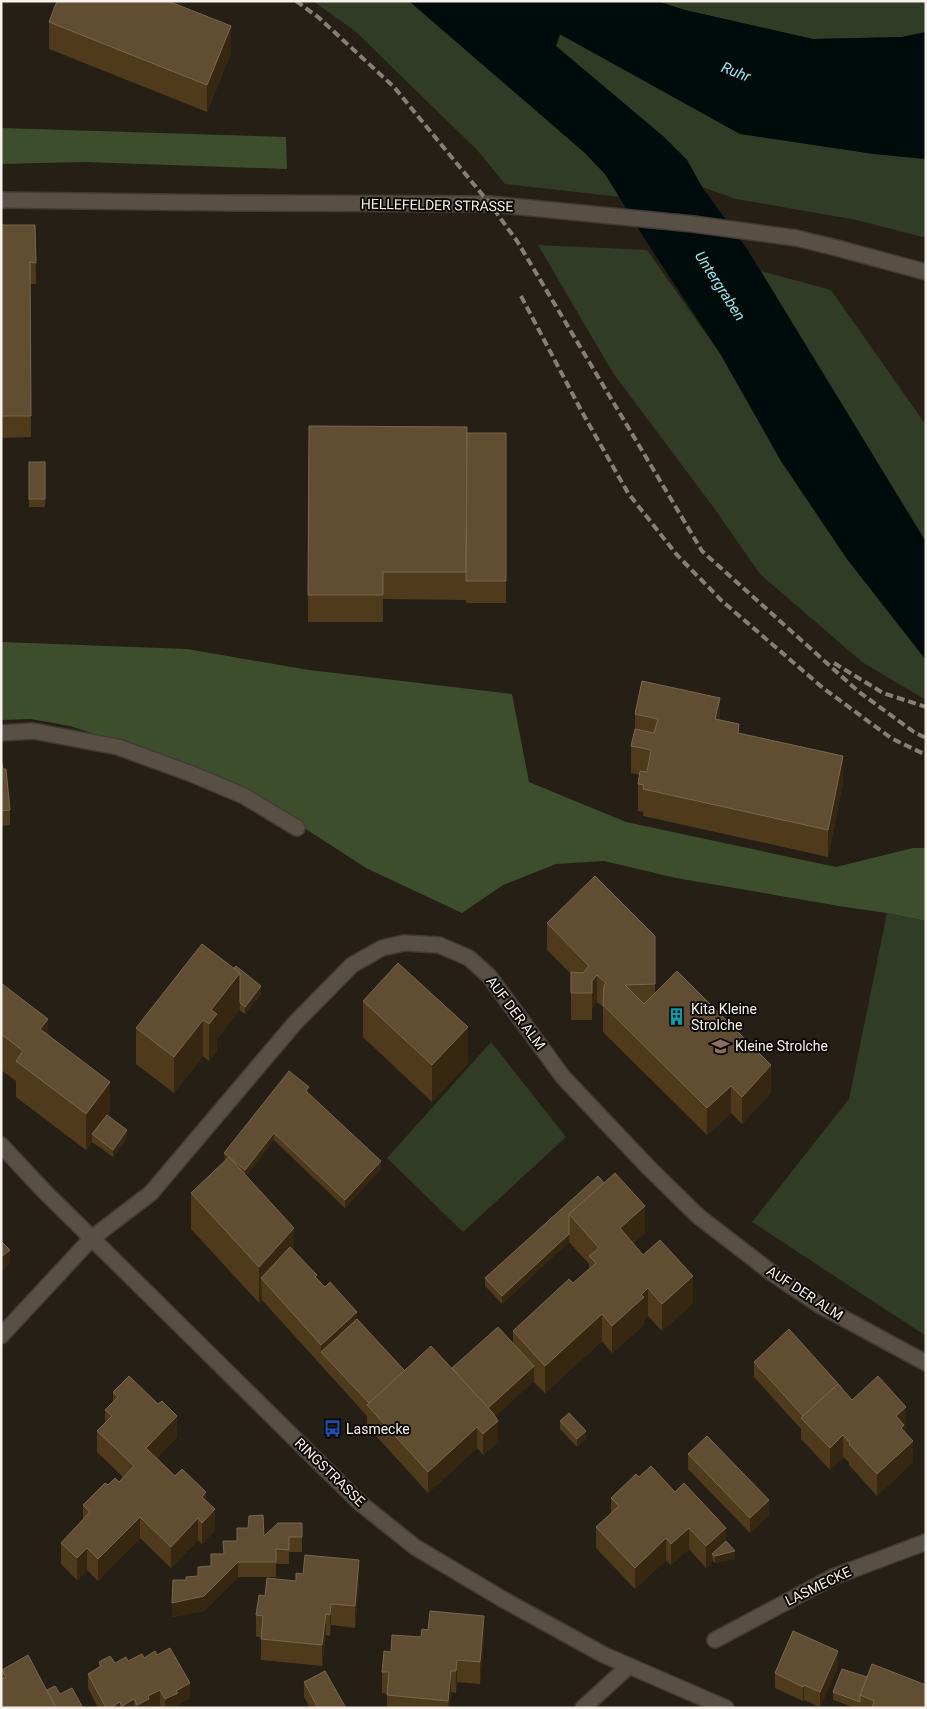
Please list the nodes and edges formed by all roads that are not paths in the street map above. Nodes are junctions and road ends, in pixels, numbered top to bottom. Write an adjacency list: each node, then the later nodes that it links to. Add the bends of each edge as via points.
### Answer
1 (1, 200): 2 (street, HELLEFELDER STRASSE, via 490,204 796,238)
2 (926, 272)
3 (1, 733): 4 (street, via 33,731 118,747 244,796)
4 (297, 828)
5 (1, 1145): 6 (street, RINGSTRASSE)
6 (92, 1238): 7 (street, AUF DER ALM); 8 (street, AUF DER ALM, via 151,1193 295,1023 352,965 382,948 404,943 439,945 469,958 489,976 564,1077 698,1216 821,1306); 11 (street, RINGSTRASSE, via 367,1508 415,1547)
7 (1, 1336)
8 (926, 1363)
9 (926, 1542): 10 (street, LASMECKE, via 833,1577)
10 (715, 1640)
11 (629, 1666): 12 (street); 13 (street, RINGSTRASSE)
12 (583, 1708)
13 (726, 1708)

